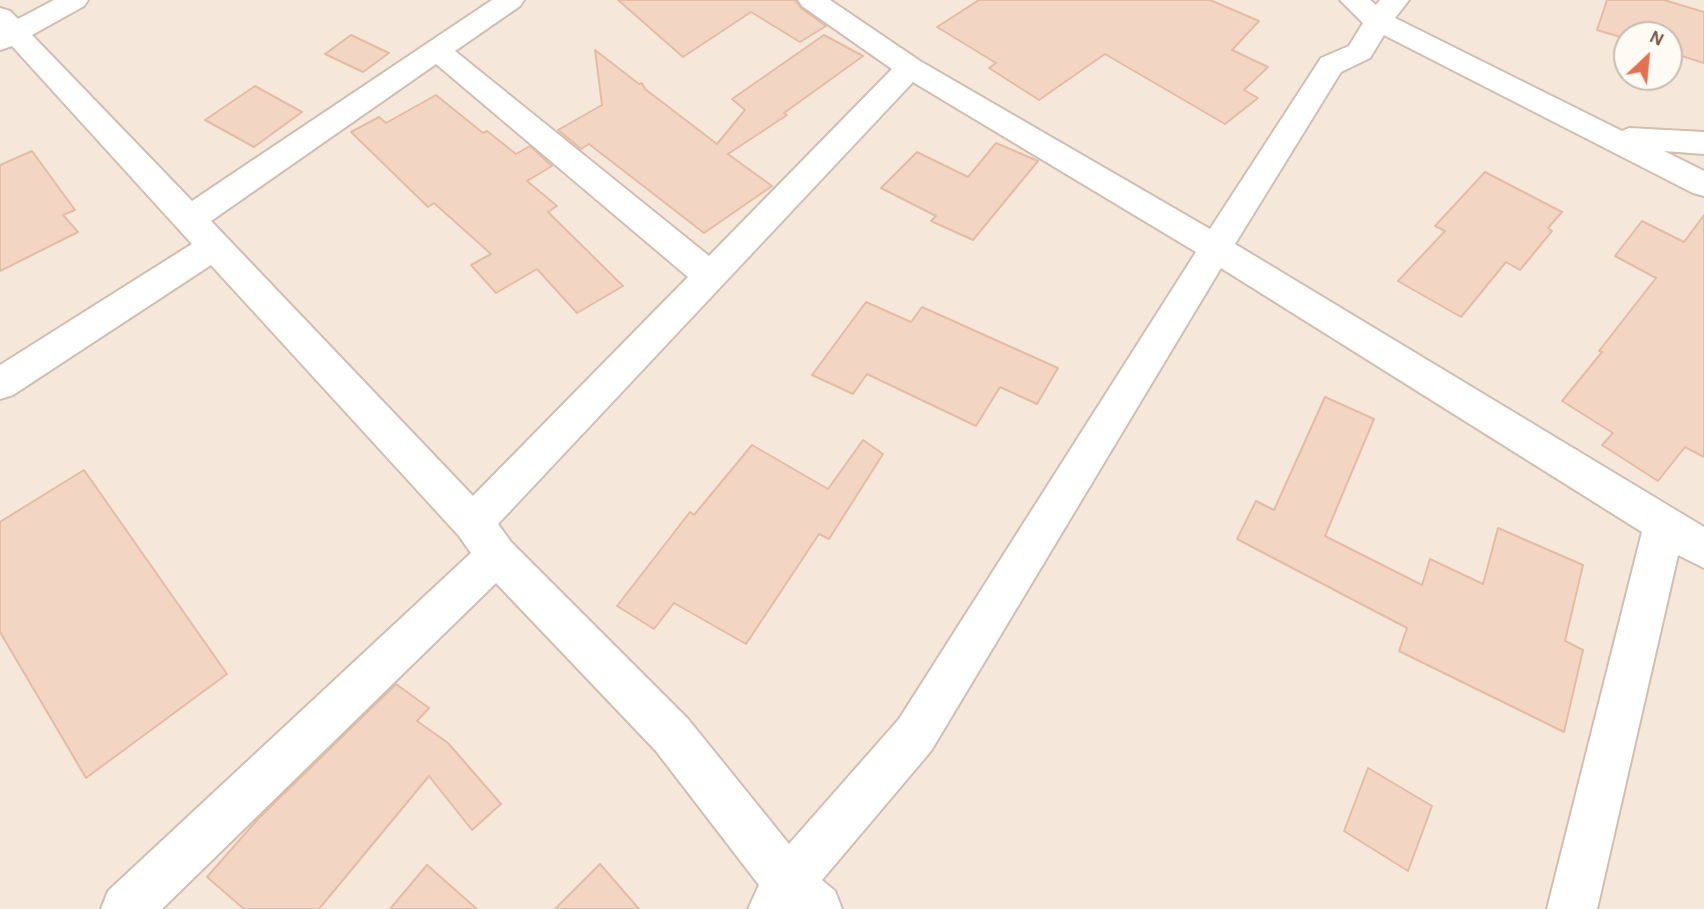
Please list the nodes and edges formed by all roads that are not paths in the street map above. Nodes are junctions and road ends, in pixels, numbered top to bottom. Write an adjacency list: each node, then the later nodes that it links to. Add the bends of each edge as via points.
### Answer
1 (74, 0): 5 (street)
2 (510, 0): 6 (street)
3 (812, 0): 7 (street)
4 (1376, 7): 8 (street); 13 (street, via 1360,52 1331,65)
5 (5, 30): 11 (street)
6 (438, 51): 11 (street); 14 (street)
7 (910, 68): 13 (street); 14 (street)
8 (1612, 138): 9 (street); 10 (street)
9 (1704, 144)
10 (1704, 185)
11 (190, 219): 12 (street)
12 (215, 246): 15 (street); 17 (street)
13 (1214, 247): 16 (street); 19 (street, via 915,735)
14 (709, 275): 17 (street)
15 (0, 384)
16 (1664, 526): 18 (street); 21 (street)
17 (485, 539): 19 (street, via 672,735); 20 (street)
18 (1704, 549)
19 (793, 900)
20 (125, 909)
21 (1572, 909)

